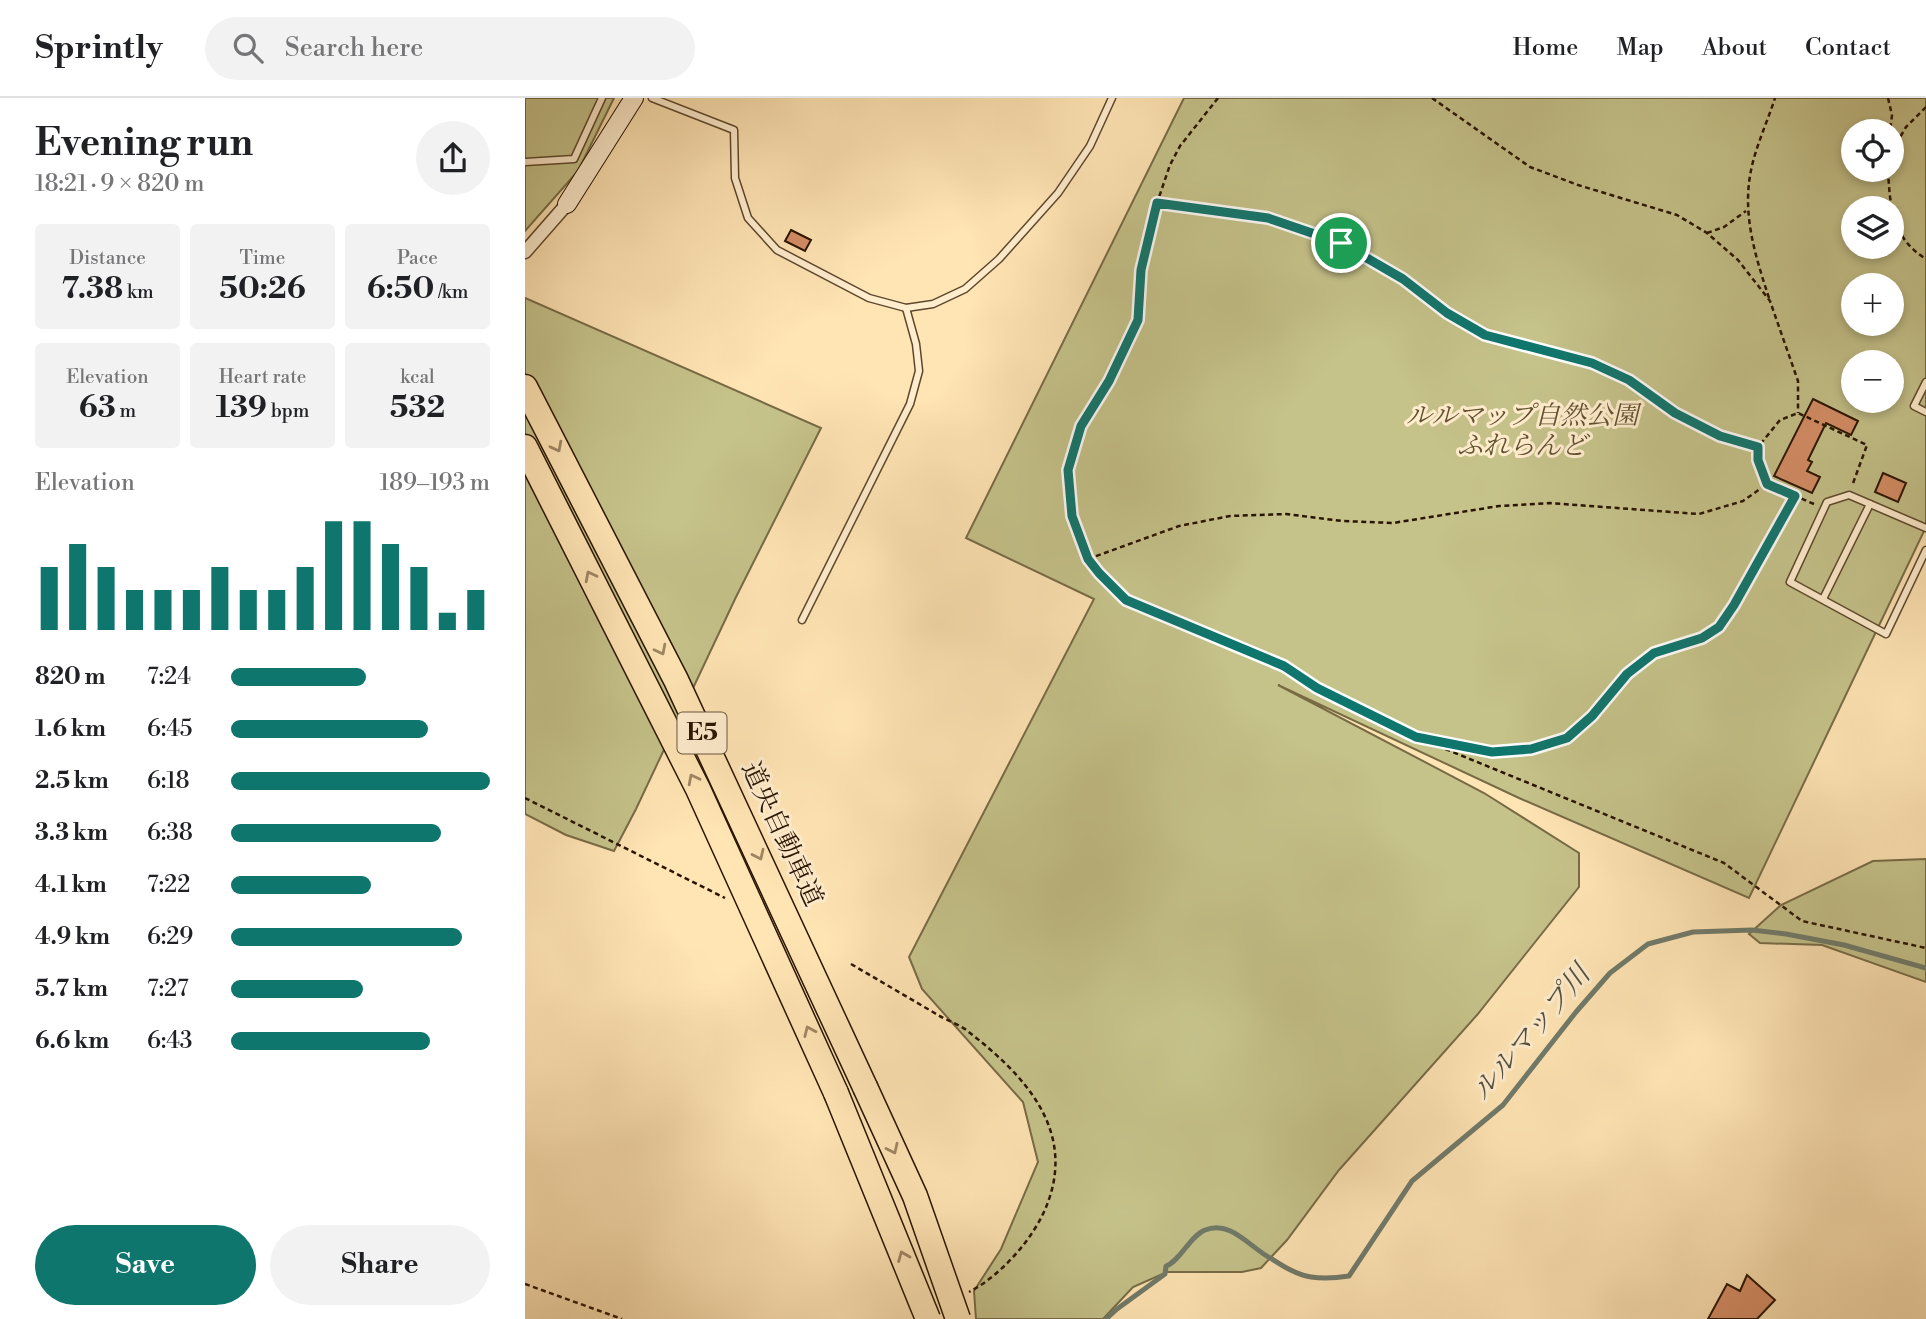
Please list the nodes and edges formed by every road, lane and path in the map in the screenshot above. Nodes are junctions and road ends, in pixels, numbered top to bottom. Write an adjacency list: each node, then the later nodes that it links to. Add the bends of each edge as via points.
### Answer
1 (602, 98): 12 (lane, via 574,159)
2 (634, 98): 15 (street)
3 (652, 98): 21 (lane, via 734,130 735,178 748,218 777,250 869,298)
4 (1112, 98): 21 (lane, via 1090,146 1058,193 999,260 965,289 933,304)
5 (1218, 98): 14 (path, via 1180,146)
6 (1432, 98): 17 (path, via 1530,167 1677,215)
7 (1775, 98): 16 (path, via 1750,174)
8 (1888, 98): 10 (path)
9 (1926, 107): 11 (path)
10 (1892, 119)
11 (1904, 130)
12 (525, 162)
13 (1889, 182): 19 (path, via 1896,225 1910,249)
14 (1157, 203): 27 (path, via 1268,218 1341,243 1485,335 1592,363 1629,380 1675,413 1720,436); 35 (path, via 1141,270 1138,320 1081,426 1068,470 1072,516)
15 (567, 204): 18 (street)
16 (1748, 210): 17 (path); 20 (path, via 1753,249)
17 (1707, 233): 20 (path, via 1738,260)
18 (525, 252)
19 (1926, 259)
20 (1770, 301): 25 (path, via 1798,381)
21 (906, 308): 37 (lane, via 919,371 910,404)
22 (1926, 382): 24 (lane, via 1914,406)
23 (525, 387): 47 (highway, 道央自動車道 / E5, one-way to 47, bridge, via 676,680 915,1196)
24 (1926, 412)
25 (1798, 413): 27 (path, via 1780,420); 29 (path, via 1867,445)
26 (525, 447): 46 (highway, E5, one-way to 26, bridge, via 836,1093 698,789)
27 (1758, 447): 28 (path)
28 (1767, 484): 30 (path); 35 (path, via 1744,501 1699,514 1551,503 1499,506 1393,523 1286,514 1230,516 1179,526)
29 (1849, 495): 31 (lane); 32 (lane, via 1827,502)
30 (1795, 496): 32 (path); 38 (path, via 1719,627 1702,638 1654,653 1627,674 1567,738 1531,749 1492,752)
31 (1870, 504): 33 (lane); 36 (lane)
32 (1824, 508): 36 (lane, via 1790,582)
33 (1926, 528)
34 (1926, 550): 36 (lane, via 1886,634)
35 (1088, 559): 38 (path, via 1126,600 1284,666 1317,688)
36 (1823, 600)
37 (802, 620)
38 (1416, 737): 41 (path, via 1724,863 1802,921)
39 (525, 798): 40 (path)
40 (735, 903)
41 (1926, 948)
42 (851, 964): 44 (path, via 969,1031 1026,1084 1055,1140 1055,1185 1042,1218 1024,1245)
43 (525, 1284): 45 (path)
44 (967, 1293)
45 (622, 1319)
46 (928, 1319)
47 (958, 1319)

